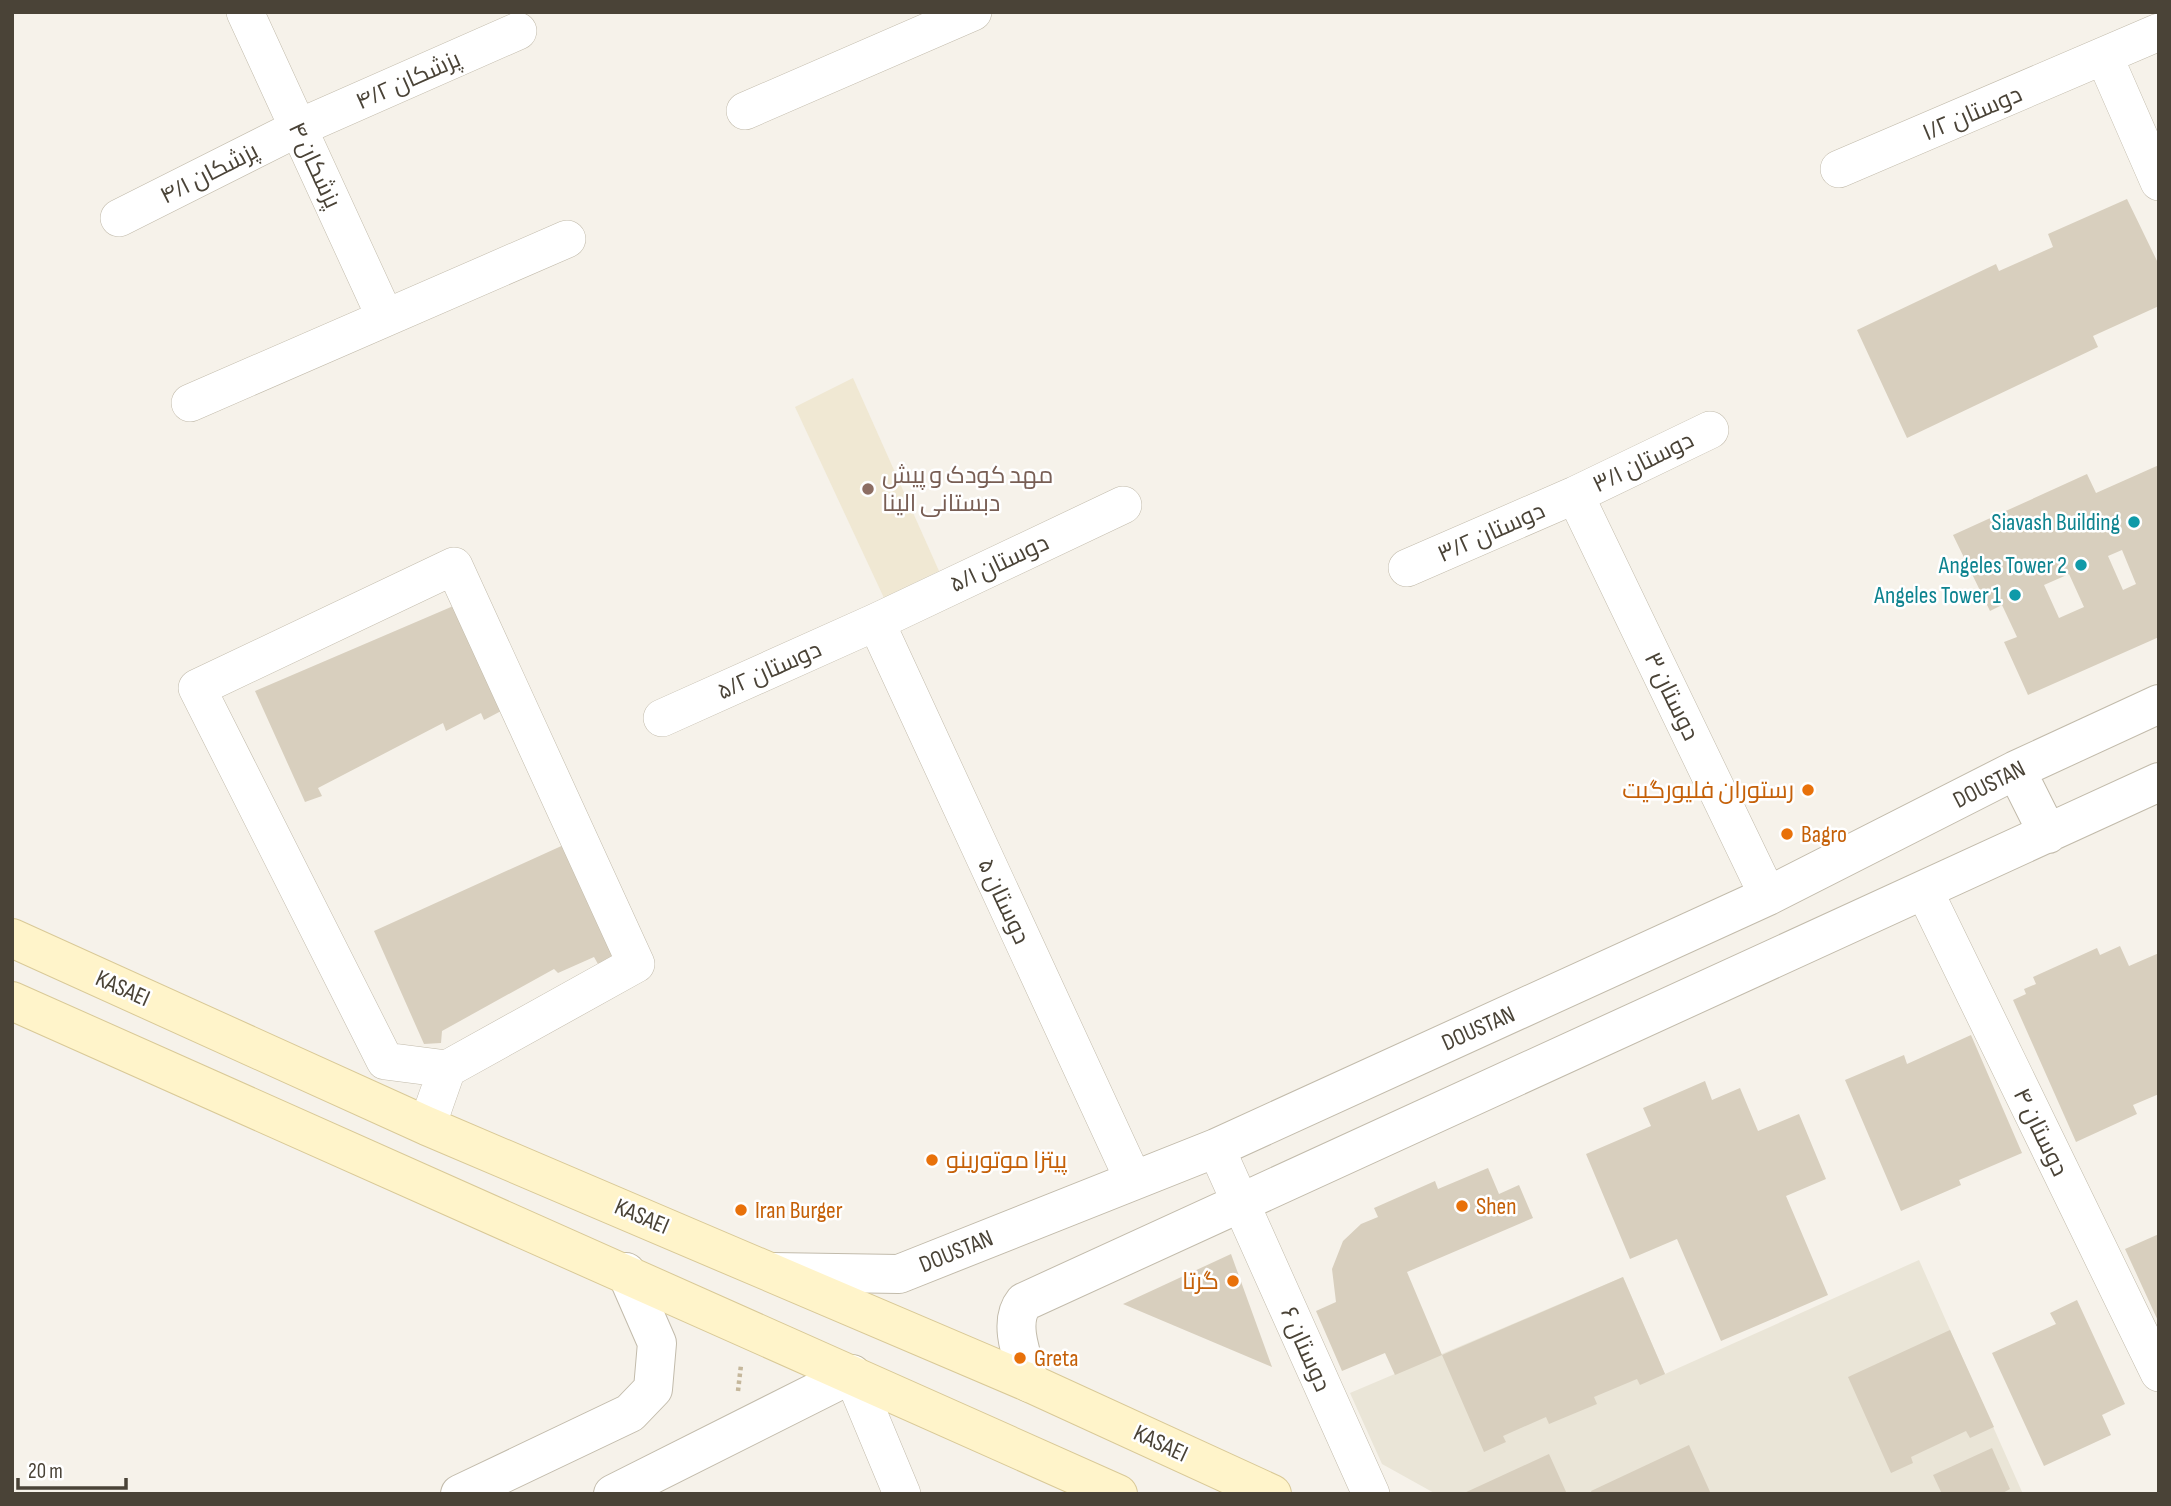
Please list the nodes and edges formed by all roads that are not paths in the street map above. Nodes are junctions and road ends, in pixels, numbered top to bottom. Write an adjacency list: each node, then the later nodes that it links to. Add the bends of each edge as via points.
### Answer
1 (245, 12): 7 (street, ۴ پزشکان)
2 (973, 12): 6 (street)
3 (518, 31): 7 (street, ۴/۲ پزشکان)
4 (2159, 32): 5 (street, ۱/۲ دوستان)
5 (2104, 56): 8 (street, ۱/۲ دوستان); 9 (street)
6 (745, 111)
7 (298, 128): 10 (street, ۴/۱ پزشکان); 12 (street, ۴ پزشکان)
8 (1839, 169)
9 (2159, 182)
10 (120, 218)
11 (567, 239): 12 (street)
12 (384, 317): 13 (street)
13 (190, 403)
14 (1710, 429): 15 (street, ۳/۱ دوستان)
15 (1575, 495): 17 (street, ۳/۲ دوستان); 25 (street, ۳ دوستان)
16 (1123, 505): 18 (street, ۵/۱ دوستان)
17 (1408, 568)
18 (876, 622): 20 (street, ۵/۲ دوستان); 31 (street, ۵ دوستان)
19 (2159, 704): 21 (street, DOUSTAN)
20 (662, 718)
21 (2016, 770): 23 (street); 25 (street, DOUSTAN)
22 (2159, 782): 23 (street)
23 (2048, 834): 24 (street)
24 (1924, 890): 32 (street); 35 (street, ۴ دوستان)
25 (1768, 896): 30 (street, DOUSTAN)
26 (12, 937): 29 (main road, KASAEI)
27 (12, 1001): 33 (main road)
28 (447, 1069): 28 (street, via 636,964 454,566 197,688 385,1061); 29 (street)
29 (428, 1126): 34 (main road, KASAEI)
30 (1216, 1148): 31 (street, DOUSTAN); 32 (street, ۶ دوستان)
31 (1133, 1179): 34 (street, DOUSTAN, via 899,1274)
32 (1241, 1204): 37 (street, via 1024,1302 1018,1309 1018,1344); 43 (street, ۶ دوستان)
33 (626, 1272): 36 (main road); 38 (street, via 657,1343 653,1389 630,1413)
34 (774, 1272): 37 (main road, KASAEI)
35 (2159, 1373)
36 (852, 1374): 39 (street); 40 (street); 41 (main road)
37 (1030, 1383): 42 (main road, KASAEI)
38 (460, 1494)
39 (613, 1494)
40 (902, 1494)
41 (1118, 1494)
42 (1272, 1494)
43 (1371, 1494)

